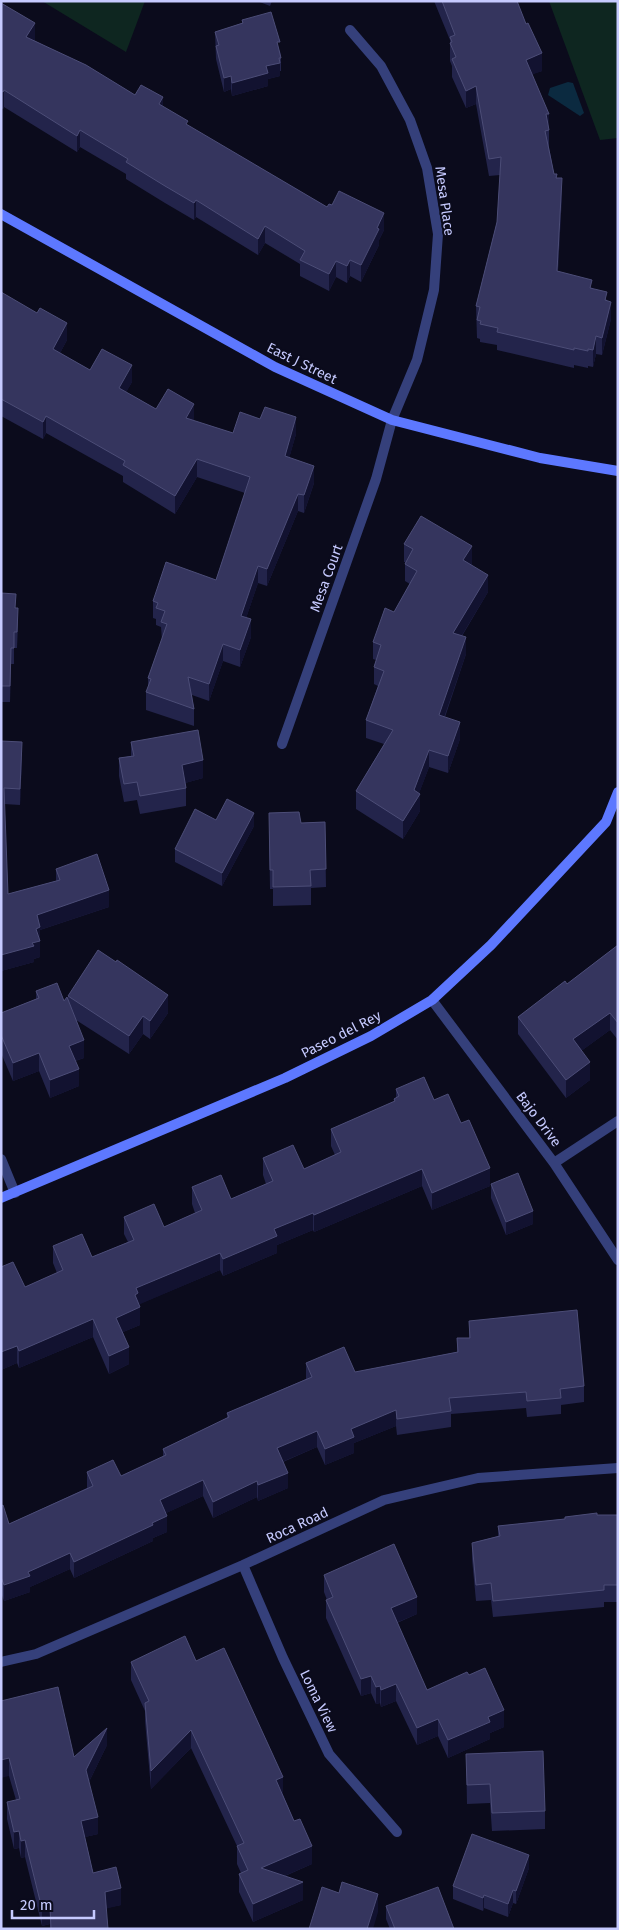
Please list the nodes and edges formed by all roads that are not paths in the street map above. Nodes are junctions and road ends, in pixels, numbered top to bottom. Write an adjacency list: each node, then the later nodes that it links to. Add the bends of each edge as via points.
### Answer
1 (350, 30): 3 (street, Mesa Place, via 381,66 410,120 427,168 438,234 434,290 417,360)
2 (1, 214): 3 (main road, East J Street, via 275,367)
3 (392, 420): 4 (main road, East J Street, via 540,458); 5 (street, Mesa Court, via 376,479)
4 (618, 471)
5 (282, 744)
6 (618, 792): 7 (main road, Paseo del Rey, via 606,822 491,945)
7 (432, 1000): 10 (street, Bajo Drive); 11 (main road, Paseo del Rey, via 371,1036 285,1078)
8 (618, 1121): 10 (street)
9 (1, 1159): 11 (street)
10 (554, 1163): 13 (street, Bajo Drive)
11 (15, 1193): 12 (main road, Paseo del Rey)
12 (1, 1198)
13 (618, 1260)
14 (618, 1468): 15 (street, Roca Road, via 478,1478 384,1500)
15 (242, 1565): 16 (street, Roca Road, via 36,1654); 17 (street, Loma View, via 329,1754)
16 (1, 1662)
17 (397, 1832)

